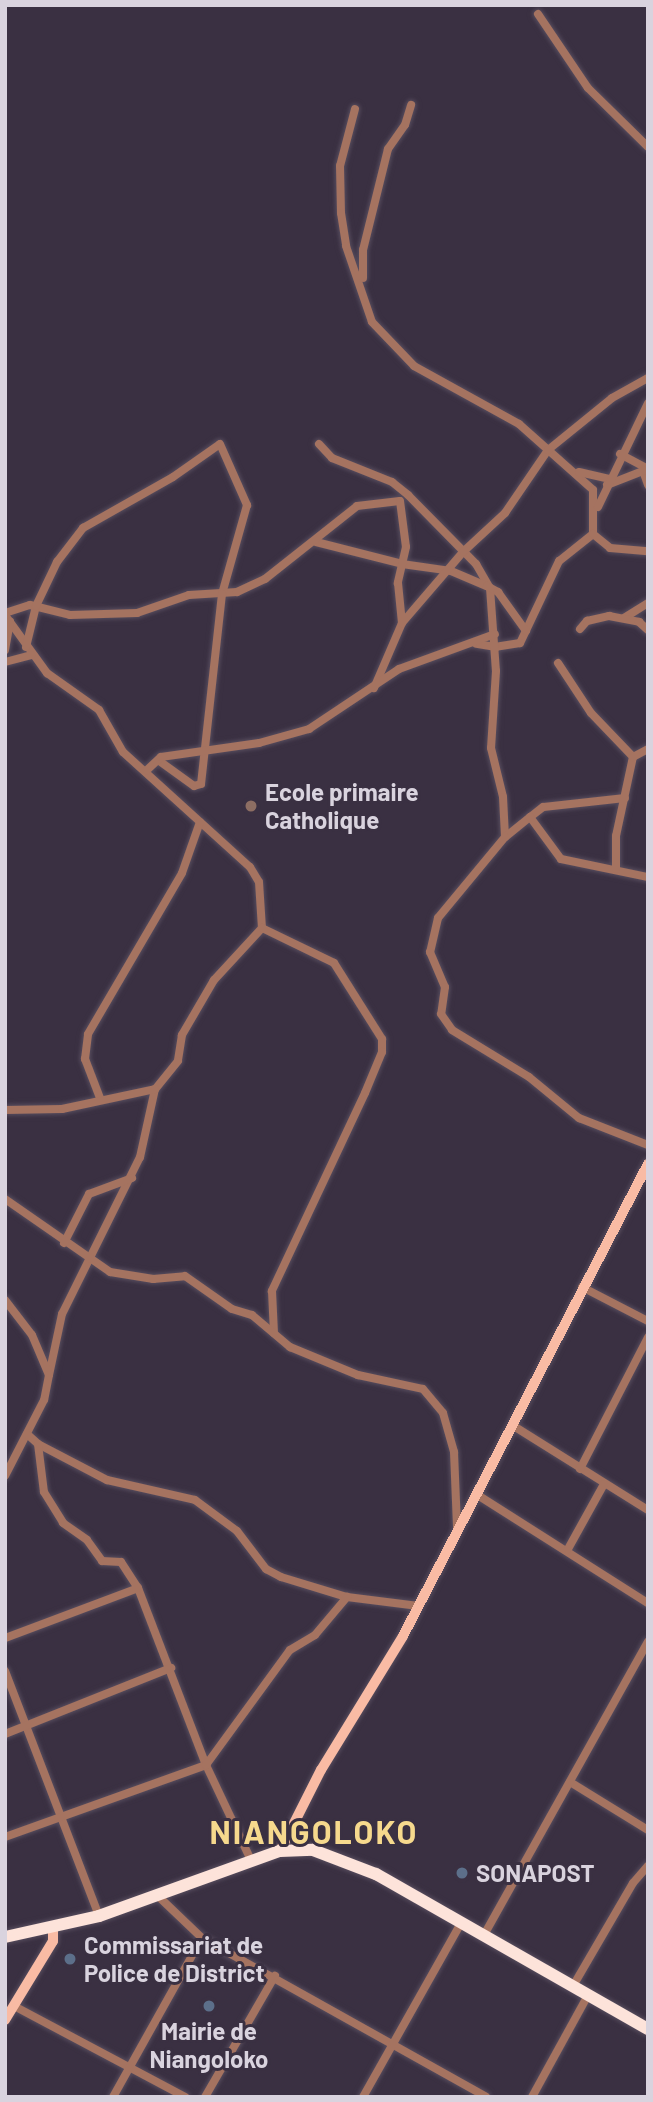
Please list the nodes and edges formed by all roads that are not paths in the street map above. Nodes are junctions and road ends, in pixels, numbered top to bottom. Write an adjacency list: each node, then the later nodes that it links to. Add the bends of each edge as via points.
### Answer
1 (538, 14): 4 (street, via 588,88)
2 (411, 105): 5 (street, via 405,125 388,149 363,250)
3 (355, 109): 5 (street, via 340,166 341,213 346,246)
4 (648, 147)
5 (362, 282): 9 (street, via 372,322 414,366 466,399 519,424)
6 (648, 378): 9 (street, via 612,398)
7 (648, 402): 10 (street)
8 (319, 444): 15 (street, via 332,458)
9 (548, 450): 12 (street); 20 (street, via 505,513)
10 (620, 454): 11 (street); 13 (street)
11 (646, 470): 13 (street); 14 (street)
12 (573, 471): 13 (street); 17 (street, via 593,490)
13 (609, 482): 17 (street)
14 (648, 485)
15 (398, 487): 16 (street); 20 (street)
16 (400, 501): 19 (street, via 357,506); 22 (street, via 406,547)
17 (594, 516): 18 (street)
18 (593, 534): 21 (street, via 610,548); 33 (street, via 558,561)
19 (316, 542): 22 (street); 25 (street, via 253,587)
20 (464, 551): 23 (street); 24 (street)
21 (648, 551)
22 (402, 564): 23 (street); 30 (street, via 398,583)
23 (447, 570): 24 (street); 30 (street)
24 (490, 588): 33 (street); 34 (street)
25 (222, 594): 27 (street, via 189,595 137,613 70,615); 27 (street, via 247,505 220,444 173,477 83,528 57,562); 42 (street)
26 (648, 603): 29 (street)
27 (36, 606): 28 (street); 38 (street)
28 (7, 616): 37 (street); 38 (street)
29 (624, 618): 31 (street, via 598,619); 32 (street)
30 (402, 623): 41 (street)
31 (580, 629)
32 (648, 630)
33 (526, 631): 36 (street, via 520,643)
34 (495, 634): 35 (street); 36 (street)
35 (476, 644): 36 (street); 41 (street, via 399,669)
36 (496, 647): 50 (street, via 491,748 503,797)
37 (5, 650)
38 (28, 651): 39 (street); 46 (street, via 59,683 93,704 123,752)
39 (5, 662)
40 (558, 663): 44 (street, via 591,713)
41 (374, 688): 42 (street, via 309,729 259,743)
42 (206, 749): 45 (street); 45 (street, via 202,783 197,787)
43 (648, 749): 44 (street)
44 (633, 757): 47 (street)
45 (158, 760): 46 (street)
46 (147, 770): 49 (street)
47 (625, 798): 48 (street, via 543,807); 51 (street, via 616,836)
48 (530, 817): 50 (street); 51 (street, via 561,859)
49 (200, 822): 53 (street, via 250,867 259,882); 55 (street, via 181,873 88,1034 85,1059)
50 (505, 837): 57 (street, via 438,918 430,938 430,952 445,987 440,1009 444,1023 529,1077 579,1118)
51 (616, 869): 52 (street)
52 (648, 877)
53 (262, 928): 54 (street, via 214,980 181,1035 178,1061); 66 (street, via 334,963 382,1039 382,1052 324,1187 272,1291)
54 (155, 1089): 55 (street); 59 (street)
55 (100, 1098): 56 (street, via 62,1109)
56 (5, 1110)
57 (648, 1145)
58 (647, 1166): 63 (main road)
59 (132, 1178): 61 (street, via 89,1194); 62 (street)
60 (5, 1199): 61 (street, via 35,1215)
61 (64, 1242): 62 (street)
62 (90, 1259): 66 (street, via 123,1276 185,1276); 68 (street, via 62,1314)
63 (582, 1287): 65 (street); 69 (main road)
64 (5, 1300): 68 (street, via 32,1335)
65 (648, 1321)
66 (274, 1333): 77 (street, via 290,1347 330,1365 423,1389 443,1413 453,1452)
67 (648, 1337): 72 (street)
68 (49, 1375): 70 (street, via 44,1400)
69 (512, 1425): 72 (street); 75 (main road)
70 (27, 1434): 71 (street); 73 (street)
71 (38, 1444): 79 (street, via 44,1492 64,1523 86,1540 102,1562 121,1562); 80 (street, via 107,1480 195,1500 237,1531 266,1569)
72 (580, 1469): 74 (street)
73 (5, 1476)
74 (604, 1484): 76 (street); 78 (street)
75 (476, 1494): 77 (main road); 78 (street)
76 (646, 1506)
77 (457, 1531): 82 (main road)
78 (568, 1549): 81 (street)
79 (138, 1588): 83 (street); 85 (street)
80 (347, 1597): 82 (street); 89 (street, via 315,1634 290,1650)
81 (648, 1603)
82 (418, 1606): 94 (main road, via 321,1770)
83 (5, 1638)
84 (648, 1642): 90 (street)
85 (171, 1668): 87 (street); 89 (street)
86 (5, 1671): 87 (street)
87 (27, 1726): 88 (street); 91 (street)
88 (5, 1734)
89 (206, 1765): 91 (street); 95 (street)
90 (570, 1782): 92 (street); 101 (street)
91 (62, 1816): 93 (street); 98 (street)
92 (648, 1830)
93 (5, 1838)
94 (280, 1851): 95 (highway); 99 (highway, via 313,1850 341,1859)
95 (251, 1860): 97 (highway)
96 (648, 1867): 105 (street, via 633,1882)
97 (158, 1896): 98 (highway); 103 (street)
98 (99, 1916): 100 (highway)
99 (461, 1923): 101 (highway); 110 (street)
100 (53, 1927): 102 (highway); 107 (main road, via 53,1941)
101 (484, 1936): 105 (highway)
102 (5, 1937)
103 (202, 1938): 104 (street); 111 (street)
104 (275, 1976): 110 (street); 114 (street)
105 (573, 1986): 106 (highway)
106 (588, 1995): 109 (highway); 117 (street)
107 (14, 2006): 108 (main road); 111 (street)
108 (5, 2020)
109 (648, 2029)
110 (393, 2043): 115 (street); 116 (street)
111 (130, 2068): 112 (street); 113 (street)
112 (113, 2097)
113 (185, 2097)
114 (205, 2097)
115 (363, 2097)
116 (486, 2097)
117 (532, 2097)

